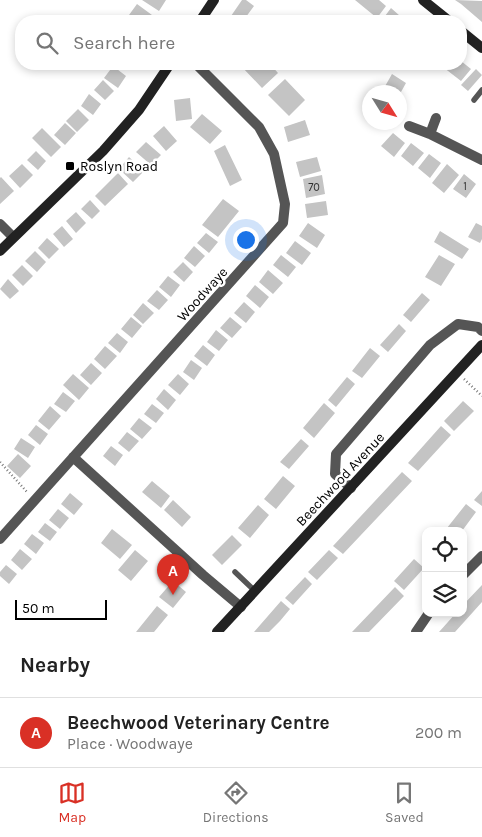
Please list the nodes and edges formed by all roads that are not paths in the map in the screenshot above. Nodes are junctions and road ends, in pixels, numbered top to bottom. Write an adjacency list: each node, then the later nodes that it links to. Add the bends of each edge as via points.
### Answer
1 (214, 0): 3 (street)
2 (423, 0): 4 (street)
3 (204, 15)
4 (442, 15)
5 (467, 36): 6 (street)
6 (482, 48)
7 (166, 70): 16 (street, via 128,124)
8 (202, 70): 20 (street, Woodwaye, via 259,127 274,154 285,204 283,223)
9 (482, 90): 10 (lane)
10 (474, 100)
11 (436, 118): 13 (street)
12 (408, 126): 13 (street)
13 (430, 134): 14 (street)
14 (482, 160)
15 (0, 224): 16 (street)
16 (13, 237): 17 (street)
17 (0, 251)
18 (482, 330): 21 (street, via 458,324 430,345 336,454 335,474)
19 (482, 345): 21 (street, Beechwood Avenue)
20 (73, 457): 22 (street, Woodwaye); 27 (street)
21 (351, 488): 26 (street, Beechwood Avenue)
22 (0, 539)
23 (482, 556): 25 (street)
24 (235, 572): 26 (lane)
25 (466, 572)
26 (255, 591): 27 (street, Beechwood Avenue)
27 (241, 607): 29 (street, Beechwood Avenue)
28 (426, 617): 30 (street)
29 (217, 632)
30 (416, 632)

